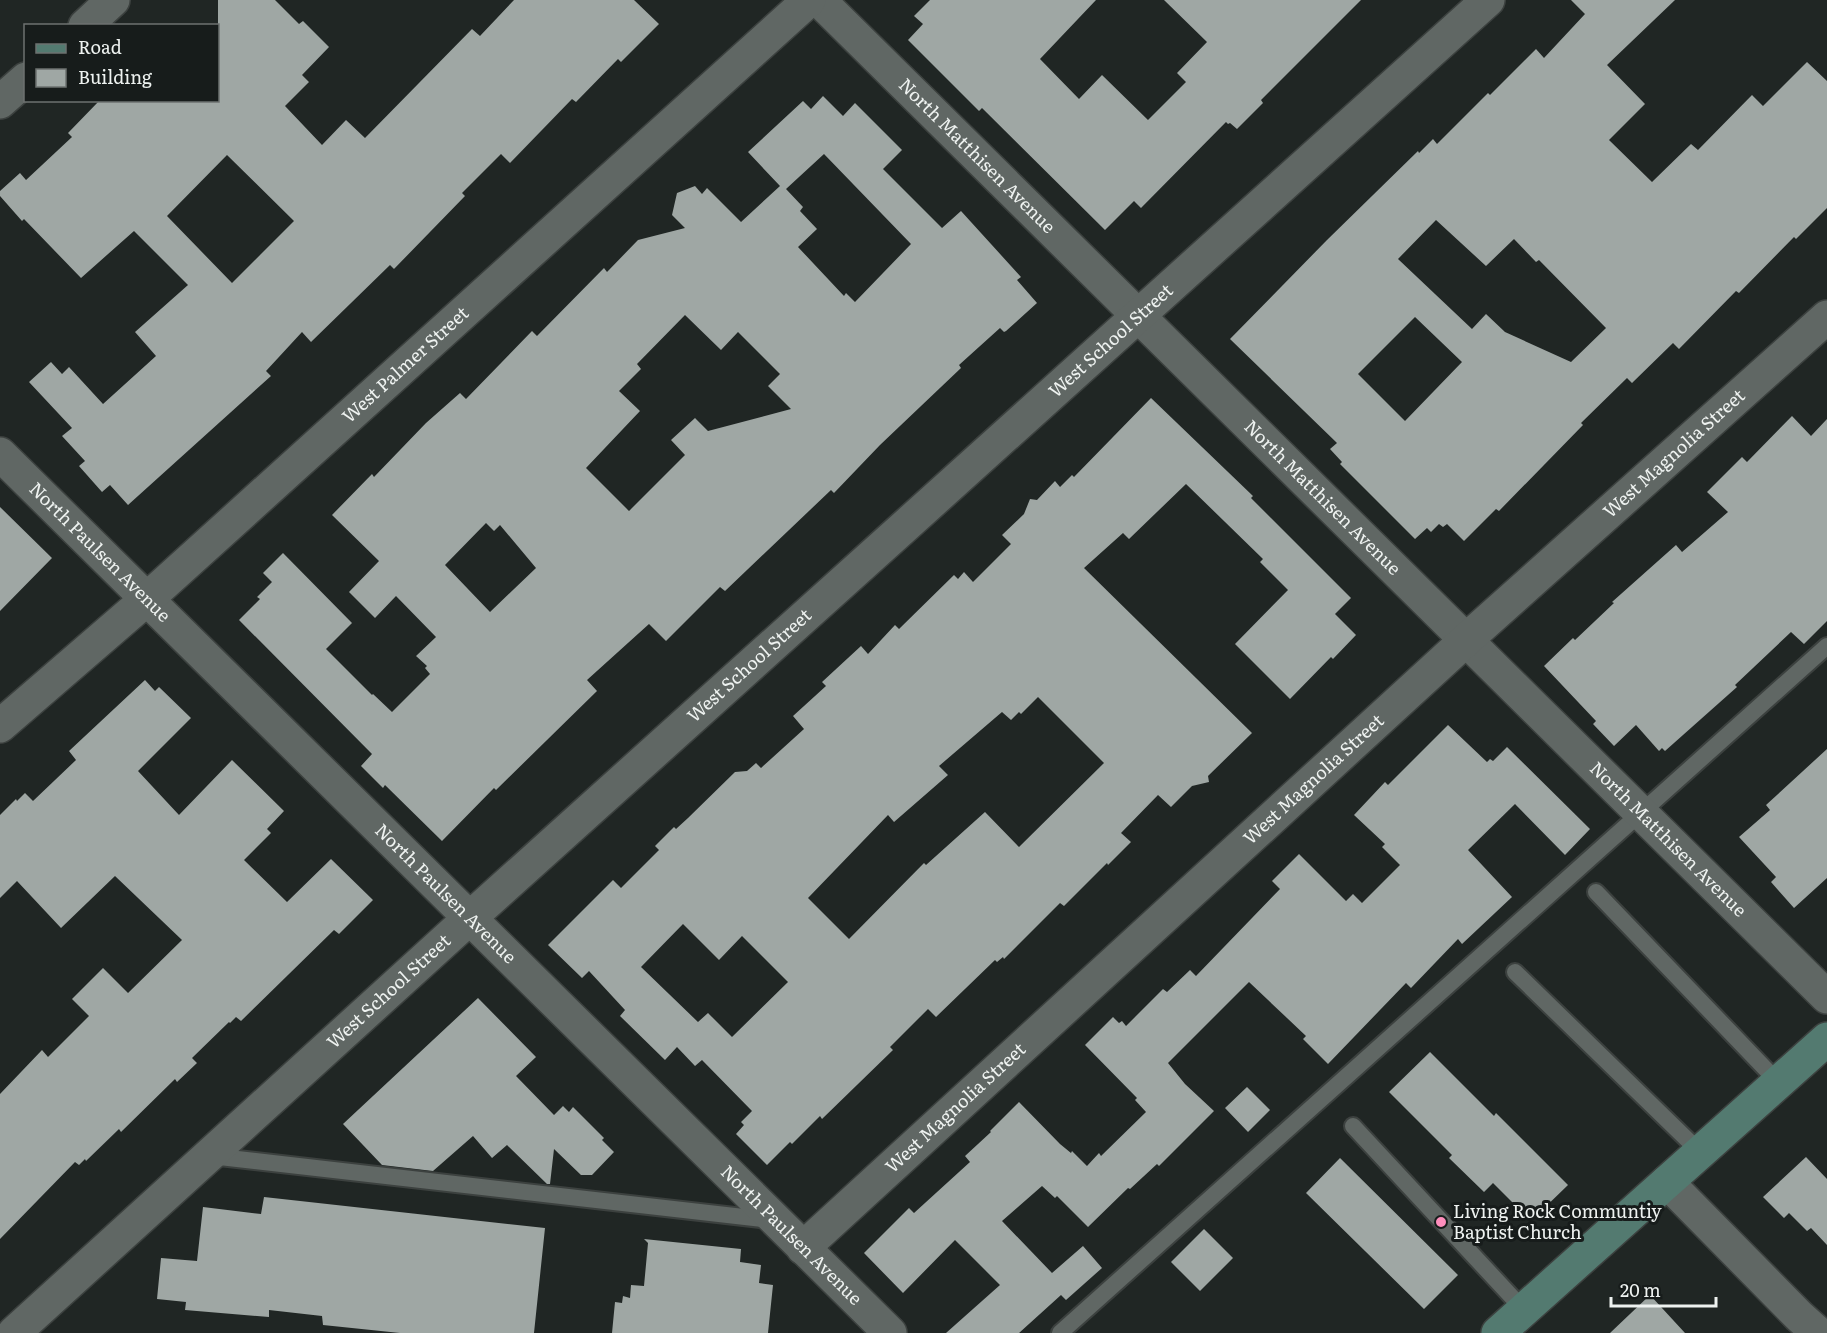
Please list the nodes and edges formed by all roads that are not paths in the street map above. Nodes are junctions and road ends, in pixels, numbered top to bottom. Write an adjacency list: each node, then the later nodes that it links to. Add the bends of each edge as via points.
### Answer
1 (113, 0): 5 (street)
2 (809, 0): 11 (street, West Palmer Street)
3 (819, 0): 9 (street, North Matthisen Avenue)
4 (1488, 0): 9 (street, West School Street)
5 (86, 24)
6 (24, 81): 7 (street)
7 (0, 102)
8 (1827, 317): 12 (street, West Magnolia Street)
9 (1140, 318): 12 (street, North Matthisen Avenue); 17 (street, West School Street)
10 (0, 454): 11 (street, North Paulsen Avenue)
11 (147, 599): 14 (street, West Palmer Street); 17 (street, North Paulsen Avenue)
12 (1466, 640): 15 (street, North Matthisen Avenue); 27 (street, West Magnolia Street)
13 (1827, 646): 15 (lane)
14 (0, 726)
15 (1641, 813): 19 (street, North Matthisen Avenue); 31 (lane)
16 (1596, 892): 21 (lane)
17 (470, 918): 24 (street, West School Street); 26 (street, North Paulsen Avenue)
18 (1515, 972): 23 (lane)
19 (1827, 997)
20 (1827, 1039): 21 (main road)
21 (1778, 1082): 23 (main road)
22 (1353, 1126): 28 (lane)
23 (1700, 1152): 25 (main road)
24 (211, 1156): 26 (lane); 29 (street, West School Street)
25 (1667, 1182): 28 (main road); 33 (street)
26 (776, 1221): 27 (street, North Paulsen Avenue)
27 (803, 1248): 30 (street, North Paulsen Avenue)
28 (1524, 1310): 32 (main road)
29 (14, 1333)
30 (890, 1333)
31 (1060, 1333)
32 (1498, 1333)
33 (1818, 1333)

